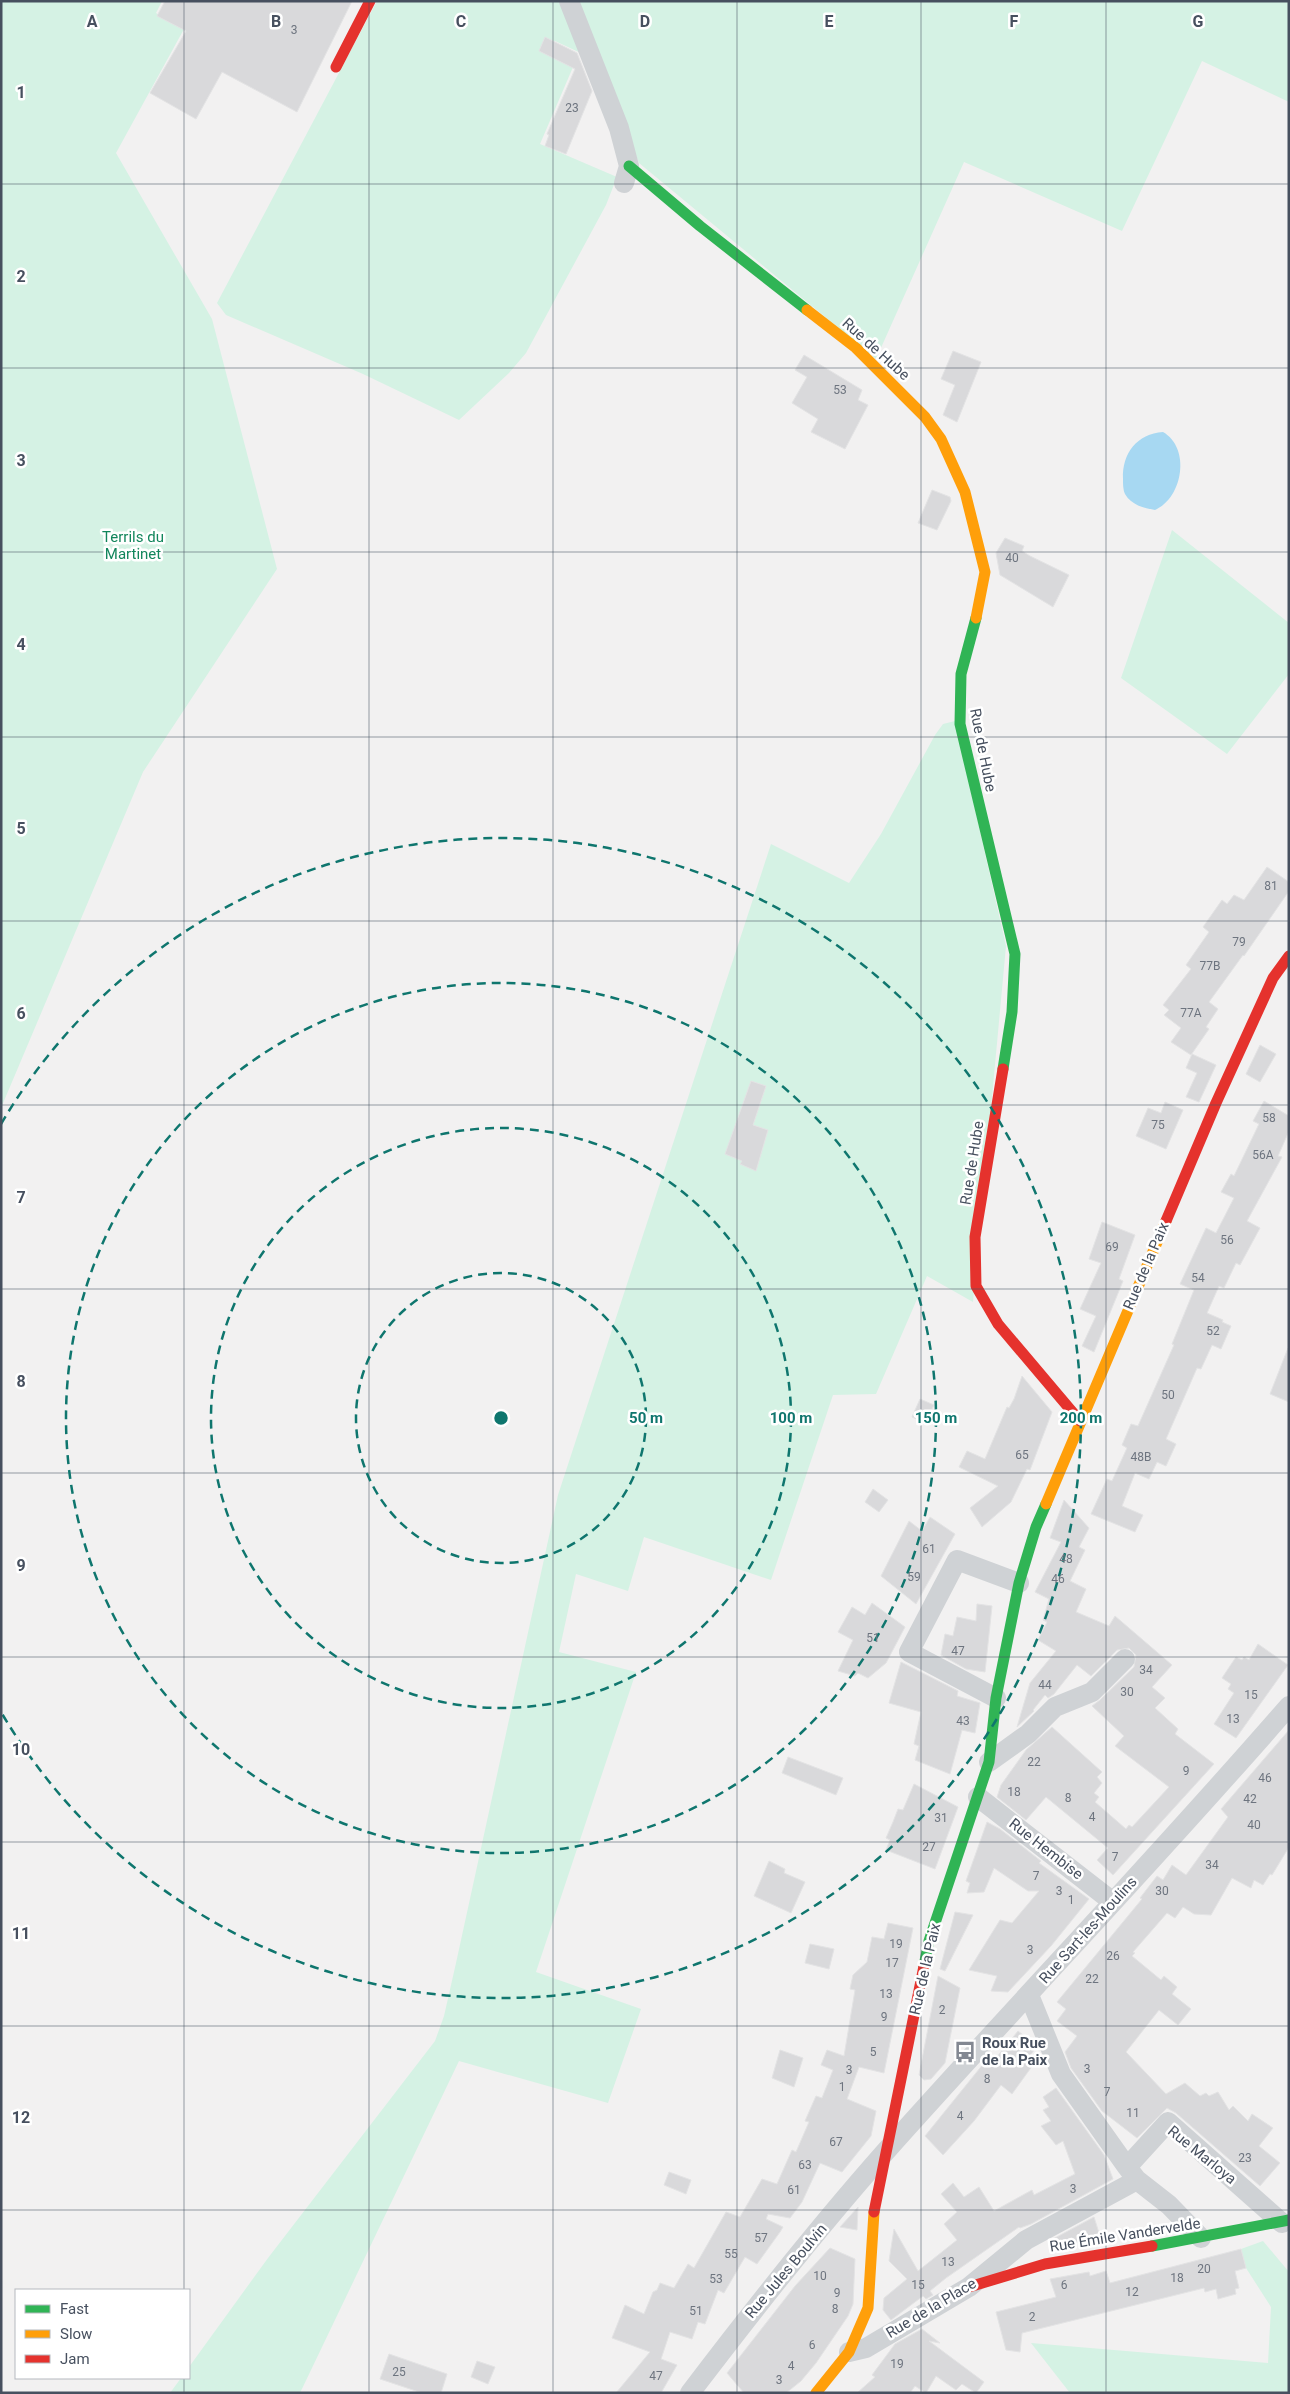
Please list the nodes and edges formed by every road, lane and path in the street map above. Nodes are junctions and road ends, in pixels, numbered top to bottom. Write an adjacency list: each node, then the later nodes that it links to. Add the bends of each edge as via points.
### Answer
1 (370, 1): 3 (street)
2 (569, 1): 4 (street, via 619,128)
3 (336, 67)
4 (626, 174): 6 (street, Rue de Hube, via 700,226 862,354 925,417 941,438 965,492 984,572 978,610 961,674 960,724 1015,954 1012,1012 976,1237 976,1286 998,1324)
5 (1289, 956): 6 (street, Rue de la Paix, via 1273,978 1216,1103)
6 (1080, 1421): 7 (street, Rue de la Paix, via 1036,1527)
7 (1019, 1583): 9 (street, Rue de la Paix); 9 (street, via 957,1560 909,1652)
8 (1125, 1658): 11 (street, via 1092,1692 1055,1707 1028,1734)
9 (996, 1698): 11 (street, Rue de la Paix)
10 (1289, 1706): 13 (street, Rue Sart-les-Moulins)
11 (989, 1762): 12 (street, Rue de la Paix)
12 (978, 1797): 13 (street, Rue Hembise); 15 (street, Rue de la Paix, via 929,1941)
13 (1113, 1902): 14 (street, Rue Sart-les-Moulins)
14 (1030, 1995): 15 (street, Rue Sart-les-Moulins); 16 (street, via 1061,2074)
15 (886, 2152): 20 (street, Rue de la Paix, via 874,2204 868,2308); 21 (street, Rue Jules Boulvin, via 760,2301)
16 (1132, 2174): 17 (street, Rue Marloya, via 1168,2122); 18 (street, via 1170,2205); 19 (street, Rue de la Place, via 1026,2240)
17 (1285, 2222): 18 (street, Rue Émile Vandervelde)
18 (1201, 2238): 19 (street, Rue Émile Vandervelde, via 1045,2264)
19 (969, 2287): 20 (street, Rue de la Place, via 866,2348)
20 (849, 2352): 22 (street, Rue de la Paix)
21 (690, 2393)
22 (816, 2393)

